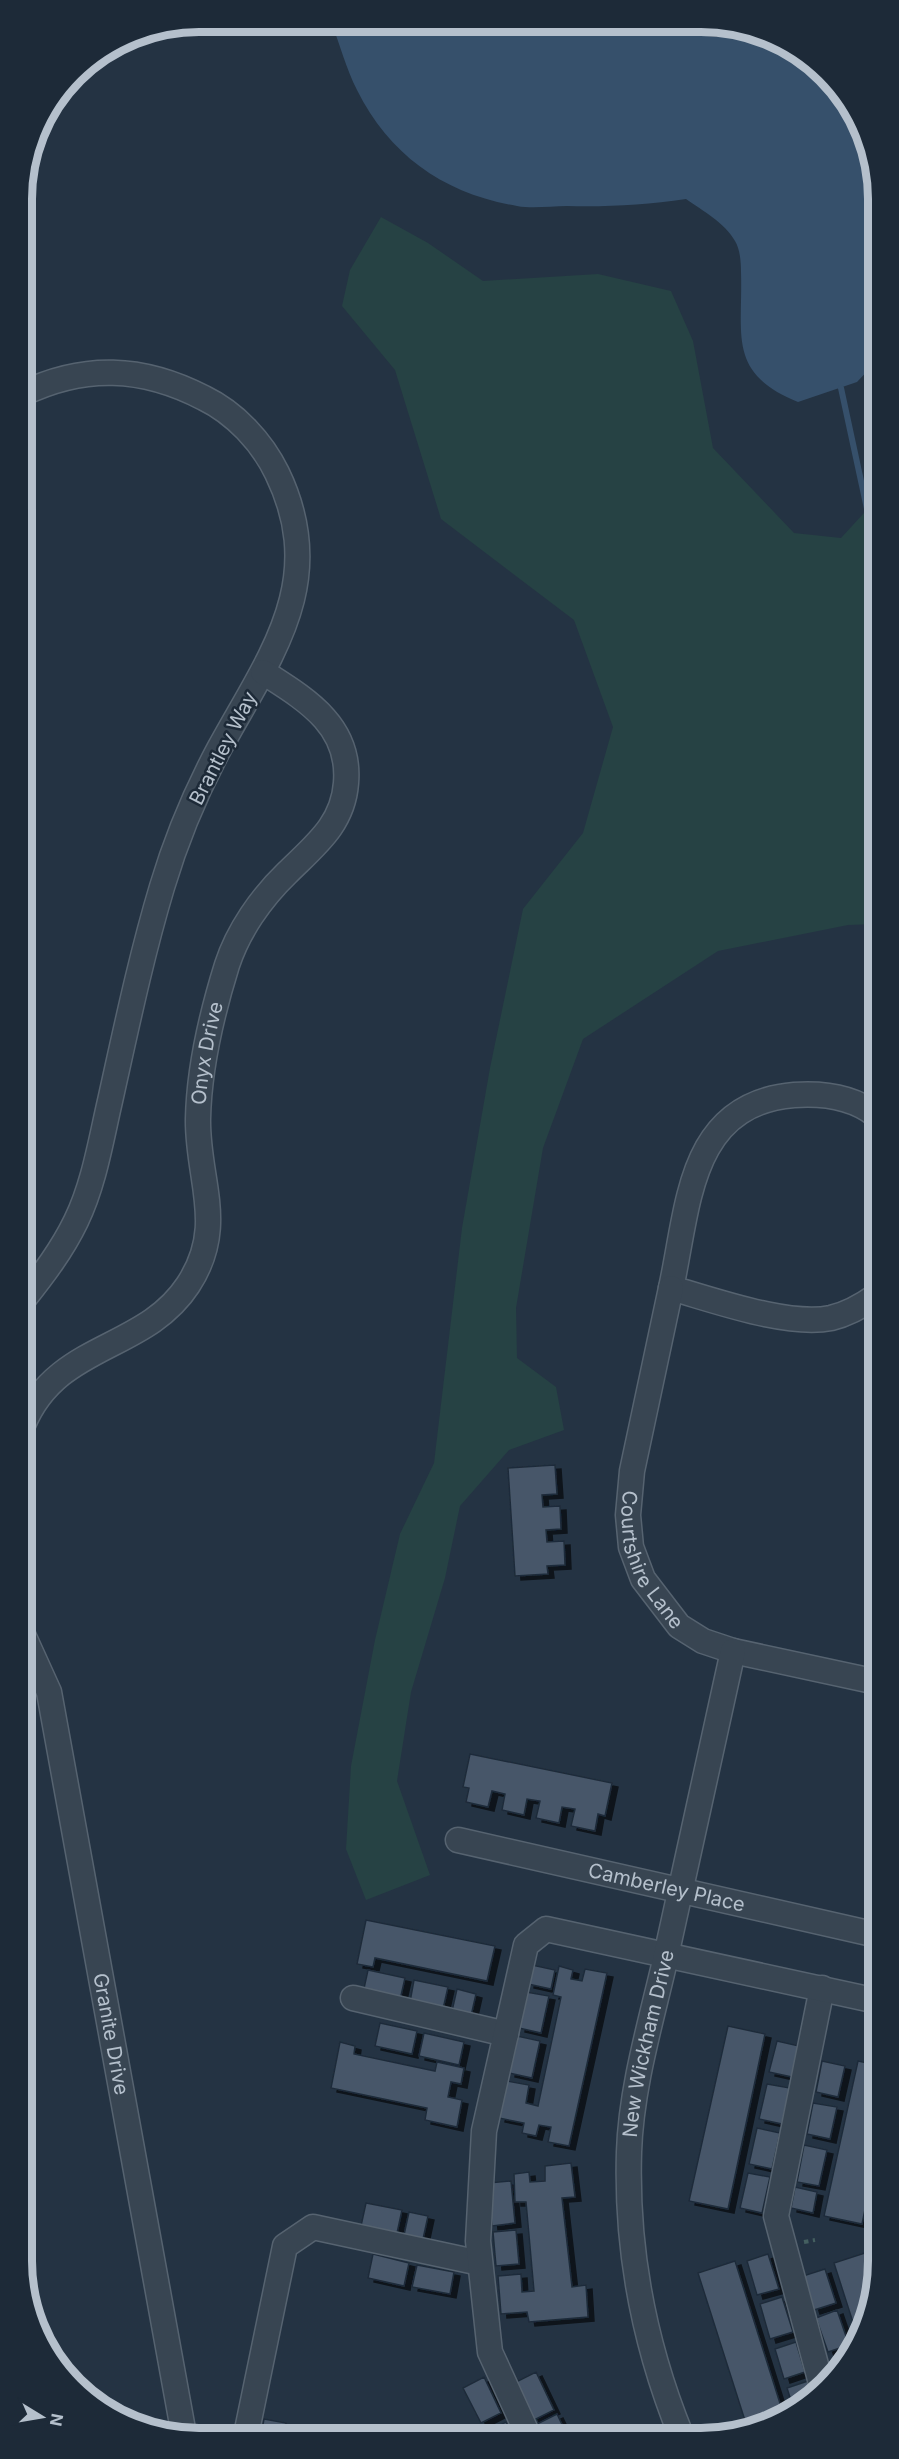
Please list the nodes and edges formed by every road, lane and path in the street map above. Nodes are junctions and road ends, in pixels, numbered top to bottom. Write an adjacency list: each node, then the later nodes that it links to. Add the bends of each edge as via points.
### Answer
1 (32, 389): 2 (street, Brantley Way, via 50,381 85,374 117,372 158,378 219,405 270,457 286,490 298,561 293,600 281,637)
2 (263, 672): 4 (street, Brantley Way, via 218,751 186,820 144,950 93,1173 77,1219 54,1260); 7 (street, Onyx Drive, via 311,703 330,723 342,750 346,783 340,810 328,833 267,895 251,916 228,962 199,1099 209,1222 197,1270 160,1316 84,1357 48,1384)
3 (868, 1108): 5 (street, Courtshire Lane, via 837,1097 777,1097 747,1107 723,1124 705,1148 694,1181)
4 (32, 1288)
5 (671, 1288): 6 (street, via 763,1313 803,1319 830,1318); 8 (street, Courtshire Lane, via 632,1472 628,1515 631,1547 643,1579 679,1626 703,1641)
6 (867, 1302)
7 (32, 1408)
8 (733, 1651): 10 (street, Courtshire Lane); 12 (street, New Wickham Drive)
9 (32, 1655): 21 (street, Granite Drive, via 49,1692)
10 (867, 1680)
11 (458, 1840): 12 (street, Camberley Place)
12 (680, 1891): 13 (street, Camberley Place); 14 (street, New Wickham Drive)
13 (867, 1933)
14 (666, 1953): 15 (street); 18 (street, via 546,1929 526,1945); 24 (street, New Wickham Drive, via 633,2111 628,2184 637,2283 661,2383)
15 (822, 1988): 17 (street); 20 (street, via 776,2216)
16 (353, 1998): 18 (street)
17 (867, 1999)
18 (506, 2034): 19 (street, via 484,2131)
19 (480, 2264): 22 (street, via 313,2227 285,2246); 23 (street, via 490,2352)
20 (819, 2378)
21 (182, 2426)
22 (247, 2428)
23 (525, 2428)
24 (679, 2428)

